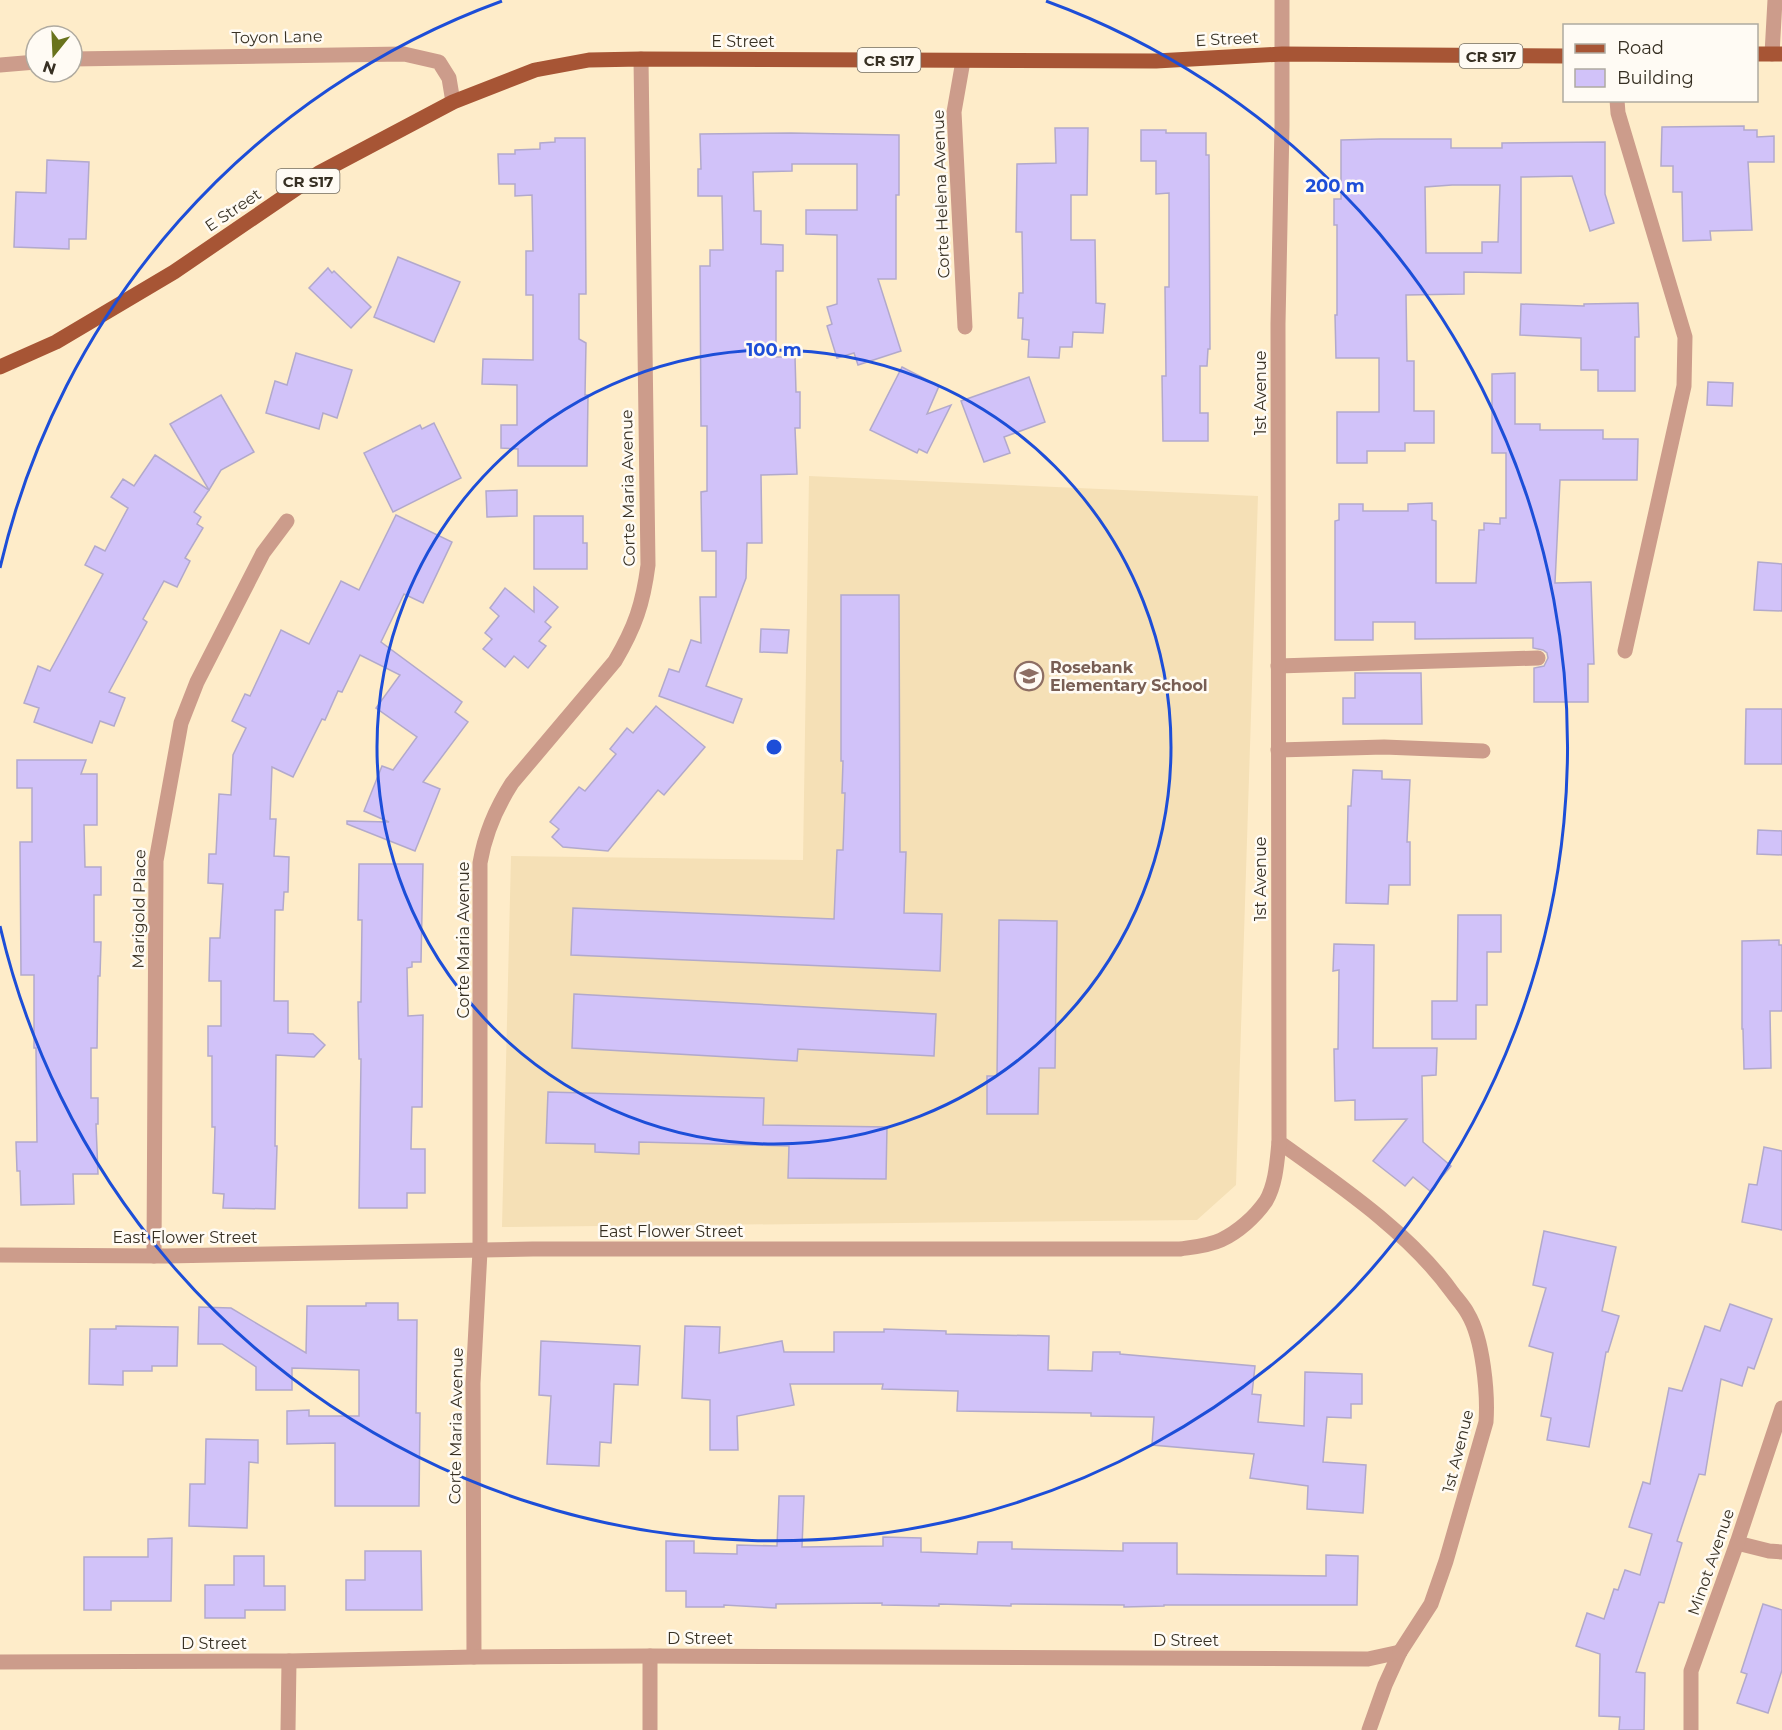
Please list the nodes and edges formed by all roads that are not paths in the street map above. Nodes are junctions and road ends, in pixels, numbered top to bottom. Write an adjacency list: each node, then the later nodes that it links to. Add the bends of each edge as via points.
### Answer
1 (1282, 0): 3 (street, 1st Avenue)
2 (1775, 0): 4 (street)
3 (1282, 54): 5 (main road, E Street / CR S17); 8 (main road, E Street / CR S17, via 1156,61); 18 (street, 1st Avenue)
4 (1770, 54)
5 (1563, 56)
6 (641, 58): 8 (main road, E Street / CR S17); 11 (main road, E Street / CR S17, via 589,60 535,70); 22 (street, Corte Maria Avenue, via 648,556 645,592 637,618 615,661 512,783 493,817 482,849)
7 (84, 59): 11 (street, Toyon Lane, via 404,54 439,62 449,78)
8 (963, 61): 13 (street, Corte Helena Avenue, via 954,112)
9 (24, 63): 10 (street)
10 (0, 65)
11 (453, 102): 14 (main road, E Street / CR S17, via 320,173 174,272 56,342)
12 (1617, 102): 16 (street, via 1685,337 1684,386)
13 (965, 327)
14 (0, 367)
15 (287, 521): 24 (street, Marigold Place, via 263,553 197,682 181,723 162,820 156,861)
16 (1625, 651)
17 (1538, 658): 18 (street)
18 (1278, 666): 19 (street, 1st Avenue)
19 (1278, 750): 20 (street, via 1384,747); 21 (street, 1st Avenue)
20 (1483, 751)
21 (1279, 1142): 22 (street, East Flower Street, via 1276,1173 1266,1200 1245,1224 1221,1240 1180,1249); 28 (street, 1st Avenue, via 1356,1197 1425,1260 1469,1315 1477,1338 1488,1399 1486,1422 1431,1604)
22 (480, 1251): 24 (street, East Flower Street); 30 (street, Corte Maria Avenue, via 472,1383)
23 (0, 1255): 24 (street, East Flower Street)
24 (154, 1256)
25 (1782, 1408): 26 (street, Minot Avenue)
26 (1737, 1543): 27 (street); 36 (street, Minot Avenue, via 1691,1671)
27 (1782, 1552)
28 (1400, 1652): 29 (street, D Street, via 1368,1659); 35 (street, 1st Avenue)
29 (650, 1656): 30 (street, D Street); 34 (street)
30 (474, 1657): 31 (street, D Street)
31 (289, 1661): 32 (street, D Street); 33 (street)
32 (0, 1662)
33 (288, 1730)
34 (651, 1730)
35 (1369, 1730)
36 (1691, 1730)

